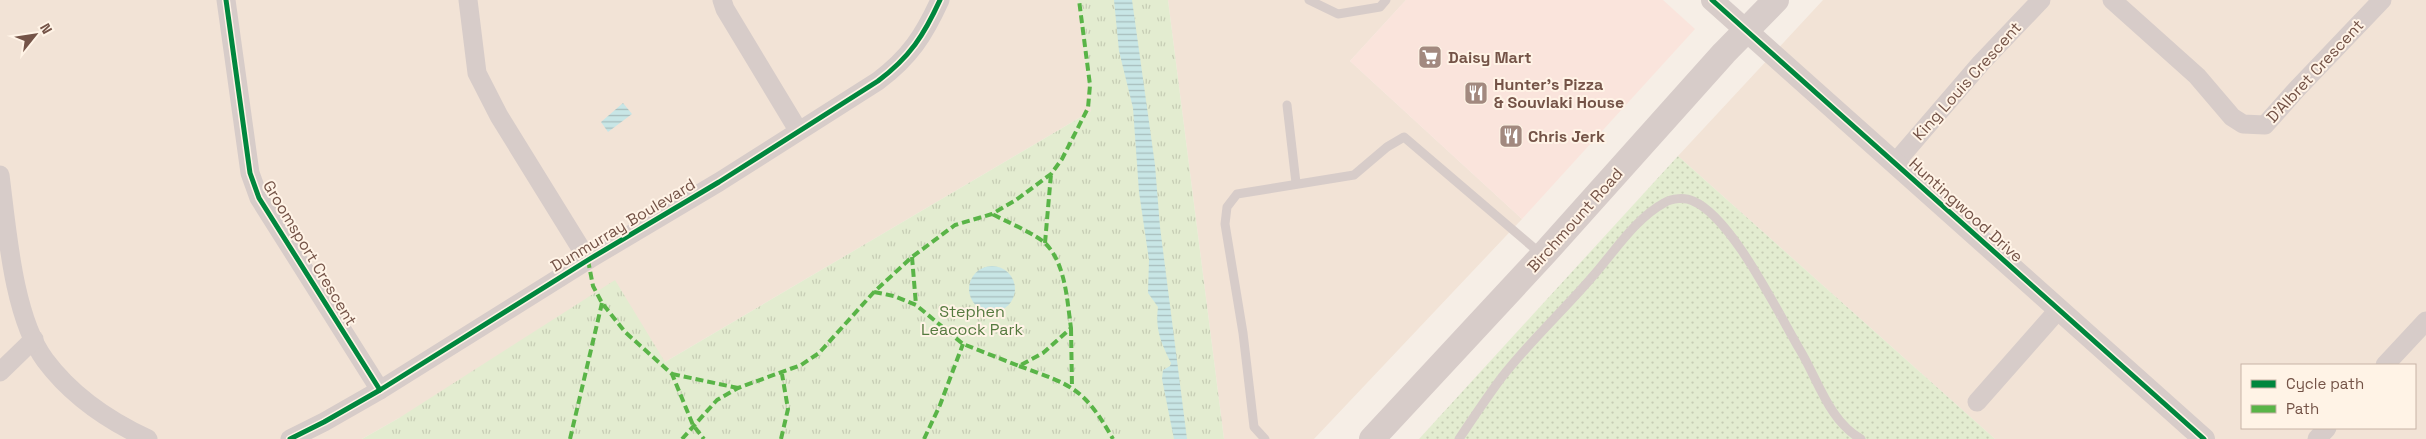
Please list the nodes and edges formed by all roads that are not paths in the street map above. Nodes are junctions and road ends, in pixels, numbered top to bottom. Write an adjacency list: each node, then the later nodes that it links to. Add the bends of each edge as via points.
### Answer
1 (226, 0): 25 (street, Groomsport Crescent, via 250,173 259,198)
2 (468, 0): 19 (street, via 477,73 499,116)
3 (722, 0): 14 (street)
4 (940, 0): 14 (street, Dunmurray Boulevard, via 925,32 894,69)
5 (1309, 0): 6 (lane, via 1338,14 1380,7)
6 (1386, 0)
7 (1712, 0): 12 (street, Huntingwood Drive)
8 (1776, 0): 12 (main road, Birchmount Road)
9 (2041, 0): 15 (street, King Louis Crescent)
10 (2112, 0): 11 (street, D'Albret Crescent, via 2198,76 2232,117 2252,126 2265,126)
11 (2382, 0)
12 (1746, 31): 15 (street, Huntingwood Drive); 18 (main road, Birchmount Road)
13 (1287, 106): 17 (lane)
14 (798, 130): 19 (street, Dunmurray Boulevard, via 719,182)
15 (1895, 163): 20 (street, Huntingwood Drive)
16 (0, 176): 22 (street, via 16,285)
17 (1296, 183): 18 (lane, via 1354,175 1386,147 1404,137); 30 (lane, via 1237,194 1227,207 1225,224 1254,427)
18 (1543, 256): 31 (main road, Birchmount Road)
19 (588, 260): 25 (street, Dunmurray Boulevard)
20 (2059, 309): 26 (street); 34 (street, Huntingwood Drive)
21 (2426, 321): 23 (street)
22 (34, 339): 24 (street); 28 (street, via 44,359 64,381 95,408)
23 (2386, 364)
24 (0, 372)
25 (380, 390): 29 (street, Dunmurray Boulevard)
26 (1977, 402)
27 (2326, 429): 35 (street)
28 (136, 436)
29 (290, 439)
30 (1265, 439)
31 (1372, 439)
32 (1459, 439): 33 (lane, via 1503,376 1638,224 1665,202 1680,198 1693,200 1723,225 1765,290 1818,381 1831,410)
33 (1861, 439)
34 (2204, 439)
35 (2316, 439)

